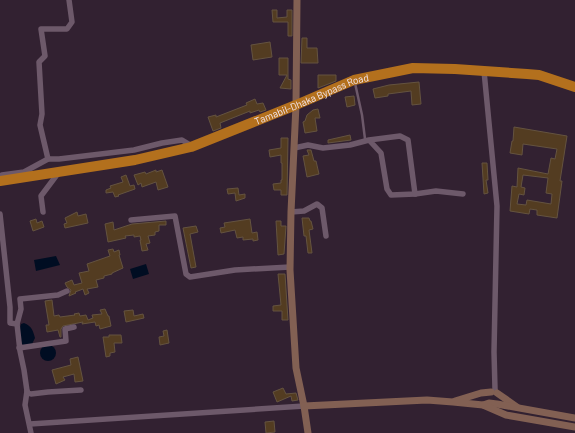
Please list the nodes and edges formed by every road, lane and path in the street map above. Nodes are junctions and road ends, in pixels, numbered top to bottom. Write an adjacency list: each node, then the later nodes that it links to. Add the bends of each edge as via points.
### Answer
1 (69, 0): 10 (street, via 72,22 67,29 41,29 45,56 39,62 42,114 40,125)
2 (297, 0): 6 (street)
3 (484, 71): 4 (highway, Tamabil-Dhaka Bypass Road, via 413,68); 5 (highway, Tamabil-Dhaka Bypass Road, via 539,75); 28 (street, via 497,206)
4 (354, 80): 6 (highway, Tamabil-Dhaka Bypass Road); 7 (lane)
5 (575, 87)
6 (296, 106): 8 (highway, Tamabil-Dhaka Bypass Road); 9 (street)
7 (367, 140): 9 (street, via 350,145 322,148 308,145); 14 (street, via 382,153 387,189 391,195); 14 (street, via 400,136 408,140)
8 (192, 146): 10 (street, via 182,140 134,150); 11 (highway, Tamabil-Dhaka Bypass Road, via 135,160)
9 (294, 148): 17 (street)
10 (48, 159): 13 (street, via 24,172 2,175)
11 (56, 172): 12 (highway, Tamabil-Dhaka Bypass Road); 16 (street, via 41,196)
12 (0, 181)
13 (0, 184)
14 (414, 194): 15 (street, via 436,191)
15 (463, 194)
16 (43, 212)
17 (291, 212): 20 (street, via 317,204 322,208); 21 (street)
18 (0, 214): 23 (street, via 10,307 9,320 10,323)
19 (131, 220): 21 (street, via 175,216 186,274 190,277 235,270)
20 (326, 236)
21 (290, 267): 30 (street, via 296,368)
22 (67, 291): 23 (street, via 58,295 20,299 21,309)
23 (17, 324): 25 (street)
24 (74, 327): 25 (street, via 65,329 66,341)
25 (19, 348): 27 (street)
26 (81, 390): 27 (street, via 31,394)
27 (26, 391): 34 (street, via 25,406)
28 (495, 391): 29 (street); 31 (lane); 31 (lane); 32 (street)
29 (453, 402): 30 (street, via 427,400); 31 (street)
30 (304, 406): 34 (street); 37 (street)
31 (491, 406): 32 (street); 35 (street, via 506,414)
32 (520, 409): 33 (street)
33 (575, 418)
34 (30, 424): 36 (street)
35 (575, 426)
36 (31, 433)
37 (308, 433)

